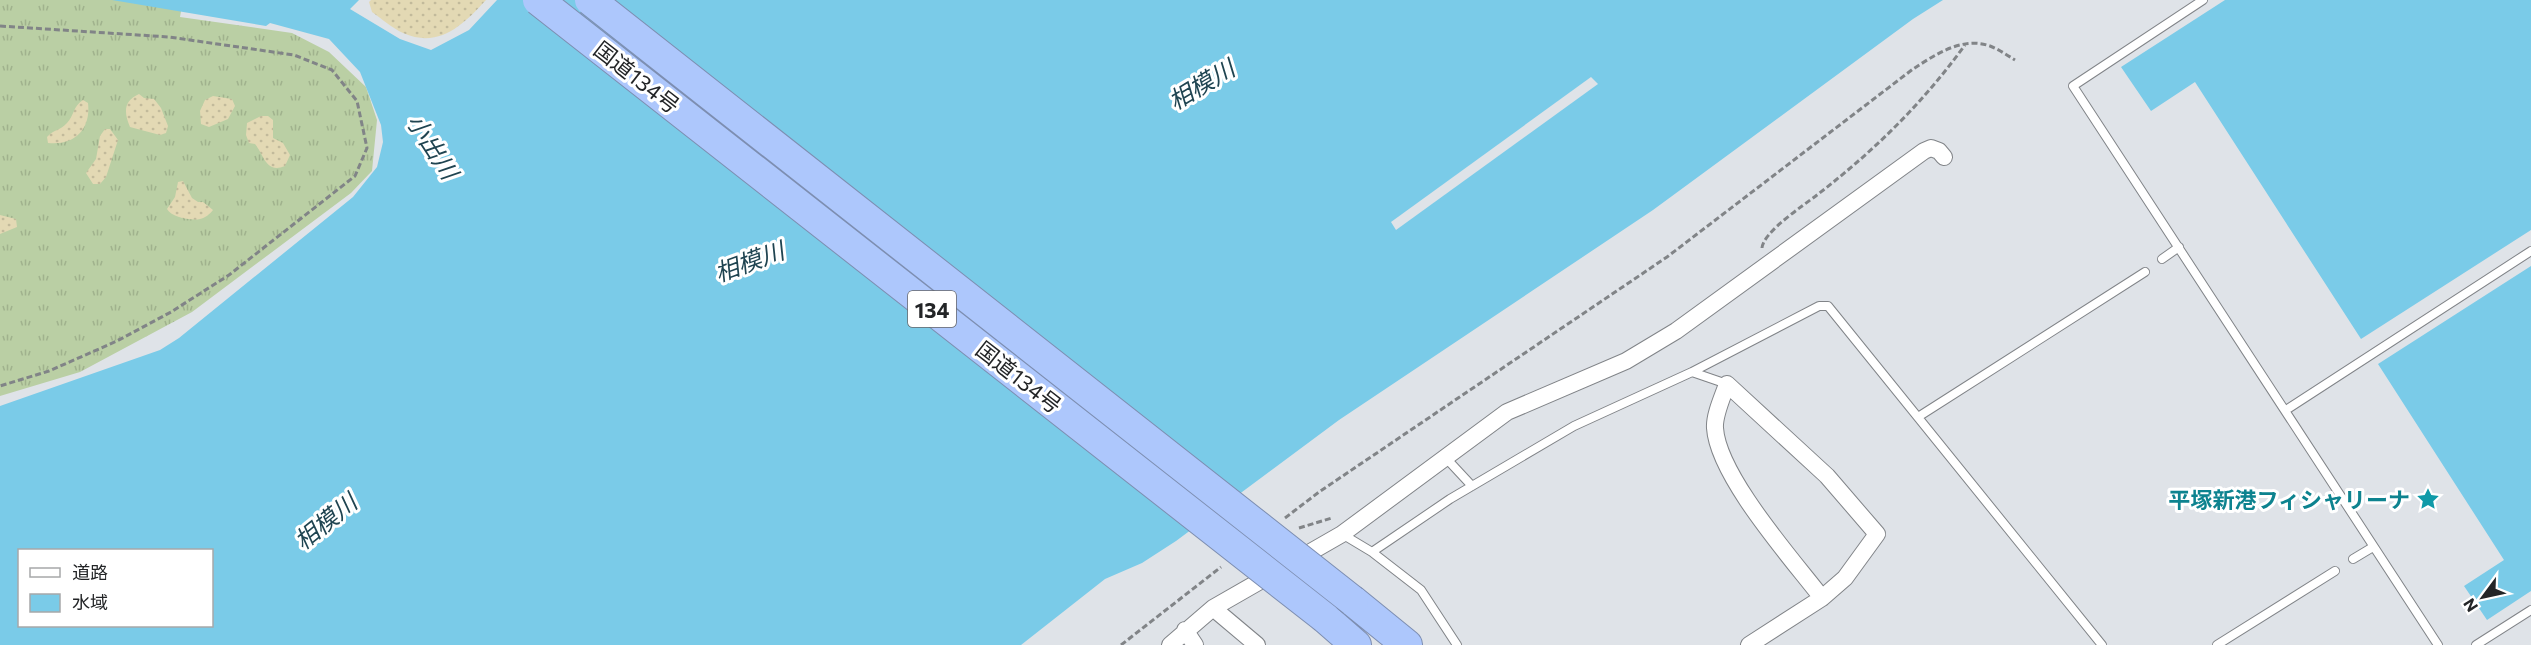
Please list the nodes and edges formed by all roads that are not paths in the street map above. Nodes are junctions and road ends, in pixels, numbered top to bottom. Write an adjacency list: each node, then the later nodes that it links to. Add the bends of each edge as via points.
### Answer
1 (538, 0): 27 (highway, 国道134号 / 134, bridge)
2 (590, 0): 28 (highway, 国道134号 / 134, bridge)
3 (2203, 0): 5 (lane, via 2073,86)
4 (1944, 157): 13 (street, via 1939,150 1924,151 1676,331 1626,361 1508,412)
5 (2179, 247): 7 (lane); 11 (lane)
6 (2531, 251): 11 (lane)
7 (2162, 259)
8 (2145, 272): 12 (lane)
9 (1692, 372): 10 (lane); 12 (lane, via 1819,306 1828,306); 14 (lane, via 1575,426)
10 (1727, 384): 20 (street, via 1715,427 1724,461 1757,514); 20 (street, via 1827,476 1877,534 1845,578)
11 (2286, 410): 16 (lane)
12 (1918, 417): 31 (lane)
13 (1445, 458): 14 (lane); 15 (street)
14 (1472, 486): 17 (lane)
15 (1342, 534): 17 (lane); 21 (street)
16 (2373, 548): 18 (lane); 33 (lane)
17 (1372, 552): 29 (lane, via 1421,590)
18 (2353, 559)
19 (2335, 571): 32 (lane)
20 (1822, 598): 30 (street)
21 (1213, 608): 23 (street); 26 (street)
22 (2531, 610): 34 (lane)
23 (1185, 630): 24 (street); 25 (street)
24 (1170, 645)
25 (1195, 645)
26 (1257, 645)
27 (1356, 645)
28 (1407, 645)
29 (1457, 645)
30 (1749, 645)
31 (2102, 645)
32 (2217, 645)
33 (2438, 645)
34 (2476, 645)

